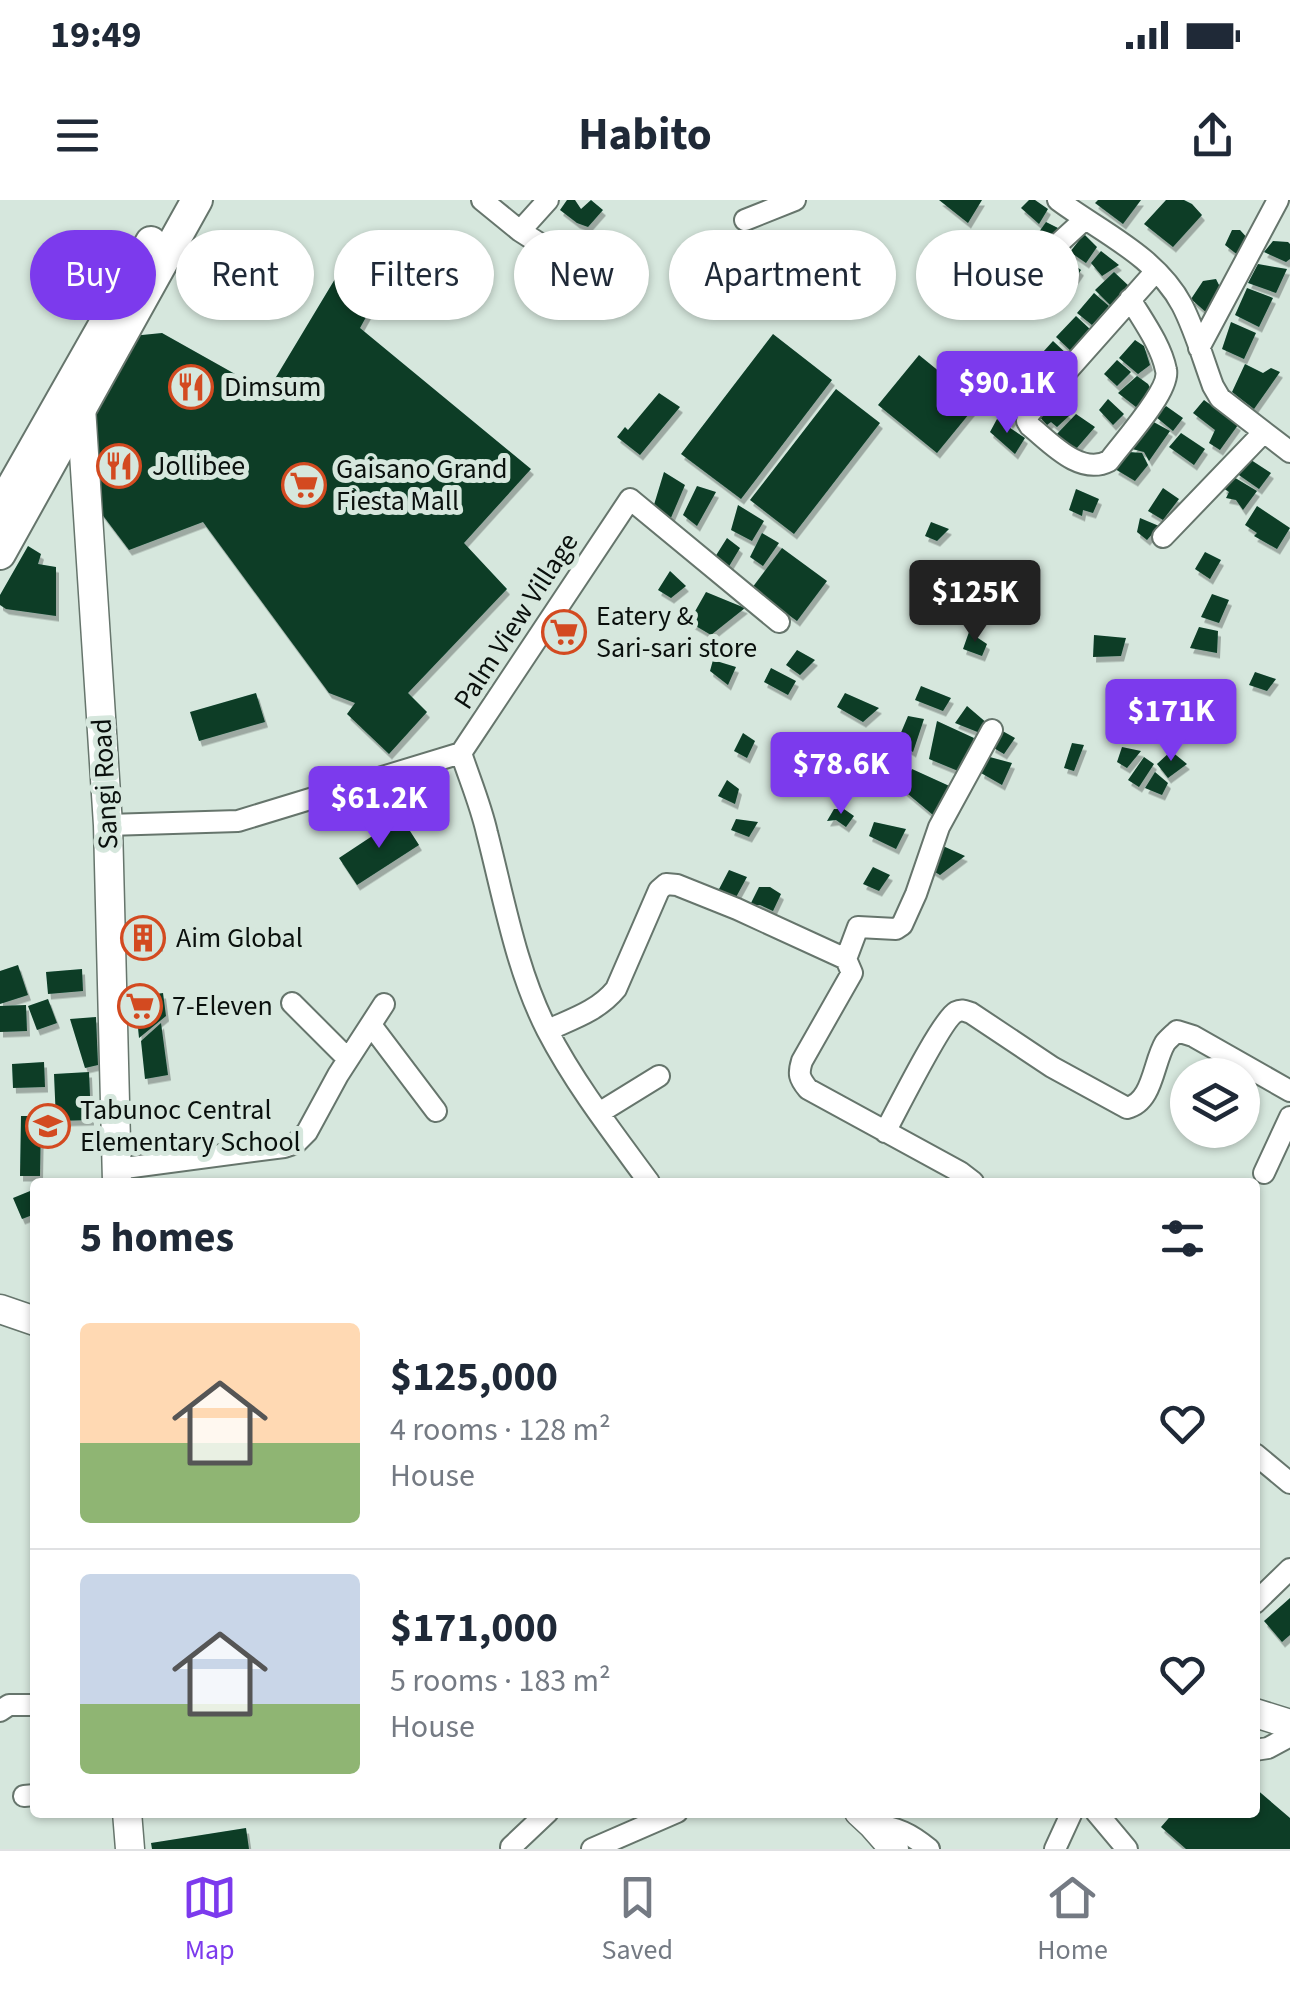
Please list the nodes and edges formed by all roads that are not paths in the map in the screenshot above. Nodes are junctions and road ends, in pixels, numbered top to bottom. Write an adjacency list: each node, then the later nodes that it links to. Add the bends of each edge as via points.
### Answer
1 (174, 200): 16 (main road)
2 (197, 200): 16 (main road)
3 (482, 200): 10 (street)
4 (548, 200): 11 (street)
5 (795, 200): 8 (street)
6 (1058, 200): 9 (street)
7 (1278, 200): 15 (street)
8 (745, 220)
9 (1084, 220): 12 (street); 13 (street)
10 (518, 230)
11 (522, 230)
12 (1073, 230)
13 (1156, 271): 14 (street); 15 (street, via 1181,304)
14 (1130, 299): 14 (street, via 1027,420 1083,464 1108,461 1164,388 1166,369)
15 (1199, 348): 17 (street, via 1220,398)
16 (72, 402): 19 (main road); 21 (main road); 25 (street, Sangi Road)
17 (1263, 433): 18 (street); 20 (street)
18 (1290, 452)
19 (0, 508)
20 (1163, 537)
21 (0, 554)
22 (778, 622): 24 (street, Palm View Village, via 630,499)
23 (992, 730): 26 (street, via 939,827 902,925 858,927)
24 (462, 754): 25 (street, Palm View Village, via 238,821); 30 (street, Palm View Village, via 524,976)
25 (108, 825): 39 (street, Sangi Road)
26 (846, 959): 30 (street, via 666,884 616,989 598,1007); 37 (street, via 852,973 798,1073 808,1089)
27 (292, 1003): 31 (street)
28 (384, 1004): 29 (street)
29 (371, 1025): 31 (street); 34 (street)
30 (548, 1030): 35 (street, Palm View Village)
31 (348, 1060): 39 (street, via 296,1143)
32 (659, 1076): 35 (street)
33 (1290, 1092): 37 (street, via 1177,1031 1144,1095 1127,1108 960,1010 937,1037)
34 (436, 1111)
35 (599, 1113): 40 (street, Palm View Village)
36 (1290, 1117): 38 (street)
37 (885, 1132): 41 (street)
38 (1264, 1173)
39 (117, 1176)
40 (646, 1178)
41 (968, 1178)
42 (0, 1310): 43 (street)
43 (30, 1319)
44 (1260, 1458): 45 (street)
45 (1290, 1483)
46 (1290, 1569): 47 (street)
47 (1260, 1598)
48 (30, 1705): 49 (street)
49 (0, 1711)
50 (1260, 1715): 51 (street)
51 (1290, 1724)
52 (1290, 1736): 53 (street)
53 (1260, 1749)
54 (127, 1818): 62 (street)
55 (542, 1818): 60 (street)
56 (663, 1818): 61 (street)
57 (866, 1818): 63 (street); 64 (street)
58 (1069, 1818): 65 (street)
59 (1101, 1818): 66 (street)
60 (510, 1848)
61 (596, 1848)
62 (130, 1849)
63 (894, 1849)
64 (929, 1849)
65 (1055, 1849)
66 (1127, 1849)

